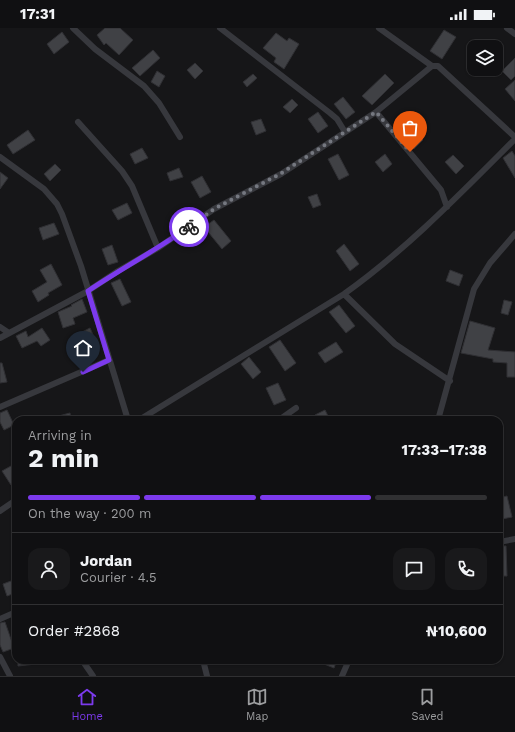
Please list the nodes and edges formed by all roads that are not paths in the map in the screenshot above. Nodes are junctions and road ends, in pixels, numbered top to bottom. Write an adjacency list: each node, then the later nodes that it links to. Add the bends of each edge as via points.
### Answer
1 (72, 28): 10 (street, via 144,86 159,103)
2 (220, 28): 9 (street, via 330,113)
3 (379, 28): 6 (street)
4 (507, 28): 5 (street)
5 (515, 34)
6 (432, 66): 7 (street); 11 (street, via 438,66)
7 (376, 112): 9 (street); 13 (street, via 442,190)
8 (78, 122): 15 (street, via 122,171 132,186)
9 (345, 132): 15 (street, via 280,174 214,209)
10 (180, 137)
11 (515, 138): 13 (street)
12 (0, 157): 16 (street, via 44,189 57,204)
13 (447, 207): 17 (street, via 365,279)
14 (515, 234): 22 (street, via 490,263 474,289)
15 (158, 248): 16 (street)
16 (88, 291): 19 (street); 21 (street)
17 (344, 294): 22 (street, via 395,344); 26 (street)
18 (0, 327): 19 (street)
19 (9, 332): 20 (street)
20 (0, 338)
21 (109, 360): 23 (street); 25 (street)
22 (450, 381): 28 (street)
23 (0, 407)
24 (296, 408): 27 (street)
25 (127, 416)
26 (146, 416)
27 (285, 416)
28 (439, 416)
29 (12, 502): 30 (street)
30 (0, 510)
31 (515, 539): 32 (street)
32 (503, 541)
33 (12, 614): 34 (street)
34 (0, 618)
35 (0, 657): 39 (street)
36 (85, 664): 40 (street)
37 (204, 664): 41 (street)
38 (347, 664): 42 (street)
39 (10, 676)
40 (93, 676)
41 (208, 676)
42 (342, 676)

